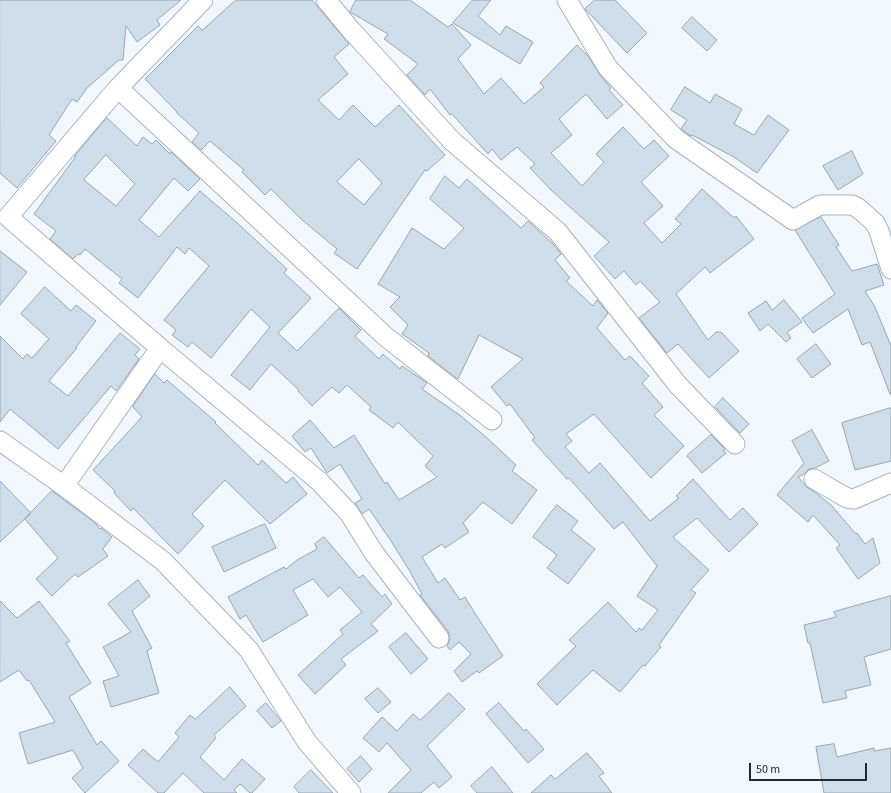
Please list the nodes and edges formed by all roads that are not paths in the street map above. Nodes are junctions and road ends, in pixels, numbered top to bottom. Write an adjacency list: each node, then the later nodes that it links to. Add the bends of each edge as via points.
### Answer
1 (203, 0): 4 (street)
2 (326, 0): 9 (street, via 452,140 558,232 678,385)
3 (568, 0): 5 (street, via 608,68 676,139 793,220 820,205 852,205 858,208 875,223)
4 (118, 88): 6 (street, via 8,217); 7 (street, via 386,337)
5 (891, 269)
6 (160, 348): 12 (street); 13 (street, via 320,482 349,513 374,553)
7 (492, 420)
8 (0, 441): 12 (street)
9 (735, 444)
10 (814, 479): 11 (street, via 847,498 854,499)
11 (891, 483)
12 (64, 486): 14 (street, via 163,561 249,650 307,742)
13 (439, 638)
14 (351, 793)

